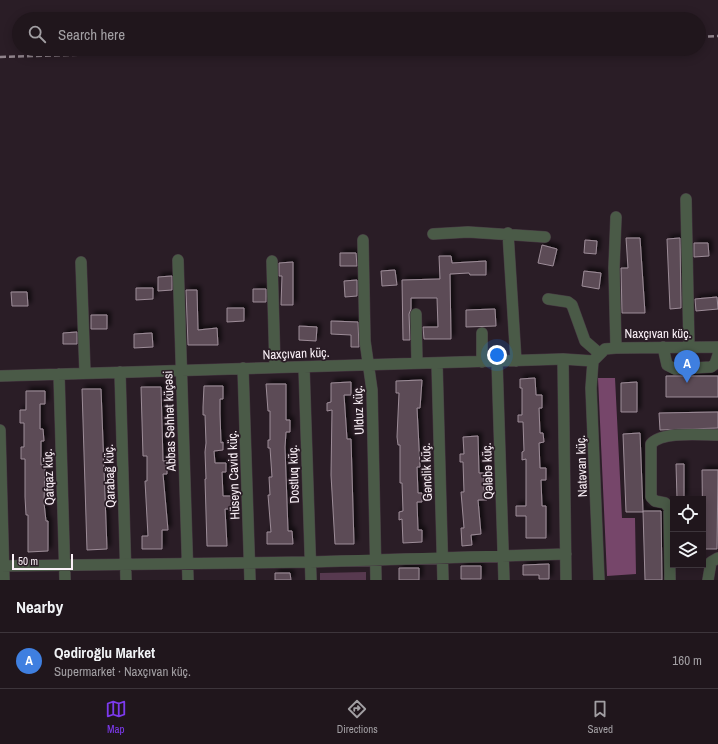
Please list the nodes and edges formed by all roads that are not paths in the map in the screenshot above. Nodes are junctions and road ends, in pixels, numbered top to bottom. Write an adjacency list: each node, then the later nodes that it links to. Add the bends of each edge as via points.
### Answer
1 (686, 200): 14 (street)
2 (616, 217): 16 (street)
3 (508, 233): 4 (street); 5 (street); 21 (street)
4 (433, 234)
5 (545, 237)
6 (363, 240): 25 (street, Ulduz küç., via 365,341)
7 (178, 260): 29 (street, Abbas Səhhət küçəsi)
8 (272, 261): 26 (street)
9 (81, 262): 31 (street)
10 (548, 299): 18 (street, via 572,305 585,341)
11 (416, 314): 23 (street)
12 (482, 333): 22 (street)
13 (663, 347): 14 (street, Naxçıvan küç.); 16 (street, Naxçıvan küç.); 17 (street, via 667,365 675,369 710,367 715,364)
14 (689, 347): 15 (street, Naxçıvan küç.)
15 (718, 347)
16 (616, 348): 18 (street, Naxçıvan küç., via 606,349)
17 (718, 355)
18 (596, 357): 19 (street, Naxçıvan küç.); 57 (street, Natəvan küç., via 591,388)
19 (563, 359): 21 (street, Naxçıvan küç.); 36 (street)
20 (498, 361): 21 (street, Naxçıvan küç.); 22 (street, Naxçıvan küç.); 37 (street, Qələbə küç.)
21 (516, 361)
22 (482, 362): 24 (street, Naxçıvan küç.)
23 (417, 363): 24 (street, Naxçıvan küç.); 25 (street, Naxçıvan küç.)
24 (437, 363): 38 (street, Gənclik küç.)
25 (368, 365): 27 (street, Naxçıvan küç.); 40 (street, Ulduz küç., via 372,390)
26 (275, 367): 27 (street, Naxçıvan küç.); 28 (street, Naxçıvan küç.)
27 (304, 367): 41 (street, Dostluq küç.)
28 (243, 368): 29 (street, Naxçıvan küç.); 43 (street, Hüseyn Cavid küç.)
29 (181, 370): 30 (street, Naxçıvan küç.); 42 (street, Abbas Səhhət küçəsi)
30 (120, 372): 31 (street, Naxçıvan küç.); 44 (street, Qarabağ küç.)
31 (85, 373): 32 (street, Naxçıvan küç.)
32 (59, 374): 33 (street, Naxçıvan küç.); 45 (street, Qafqaz küç.)
33 (0, 376)
34 (0, 430): 46 (street)
35 (718, 434): 58 (street, via 665,436 656,438 651,444 651,497 655,501 665,503 669,514)
36 (566, 554): 37 (street); 56 (street)
37 (503, 556): 38 (street); 55 (street, Qələbə küç.)
38 (442, 557): 40 (street); 54 (street, Gənclik küç.)
39 (718, 558): 59 (street, via 711,562)
40 (376, 560): 41 (street); 53 (street, Ulduz küç.)
41 (310, 562): 43 (street); 52 (street, Dostluq küç.)
42 (187, 563): 43 (street); 44 (street); 50 (street, Abbas Səhhət küçəsi)
43 (250, 563): 51 (street, Hüseyn Cavid küç.)
44 (126, 564): 45 (street); 49 (street, Qarabağ küç.)
45 (65, 565): 46 (street); 48 (street, Qafqaz küç.)
46 (2, 566): 47 (street)
47 (4, 580)
48 (65, 580)
49 (126, 580)
50 (188, 580)
51 (250, 580)
52 (311, 580)
53 (376, 580)
54 (443, 580)
55 (504, 580)
56 (566, 580)
57 (600, 580)
58 (670, 580)
59 (708, 580)

